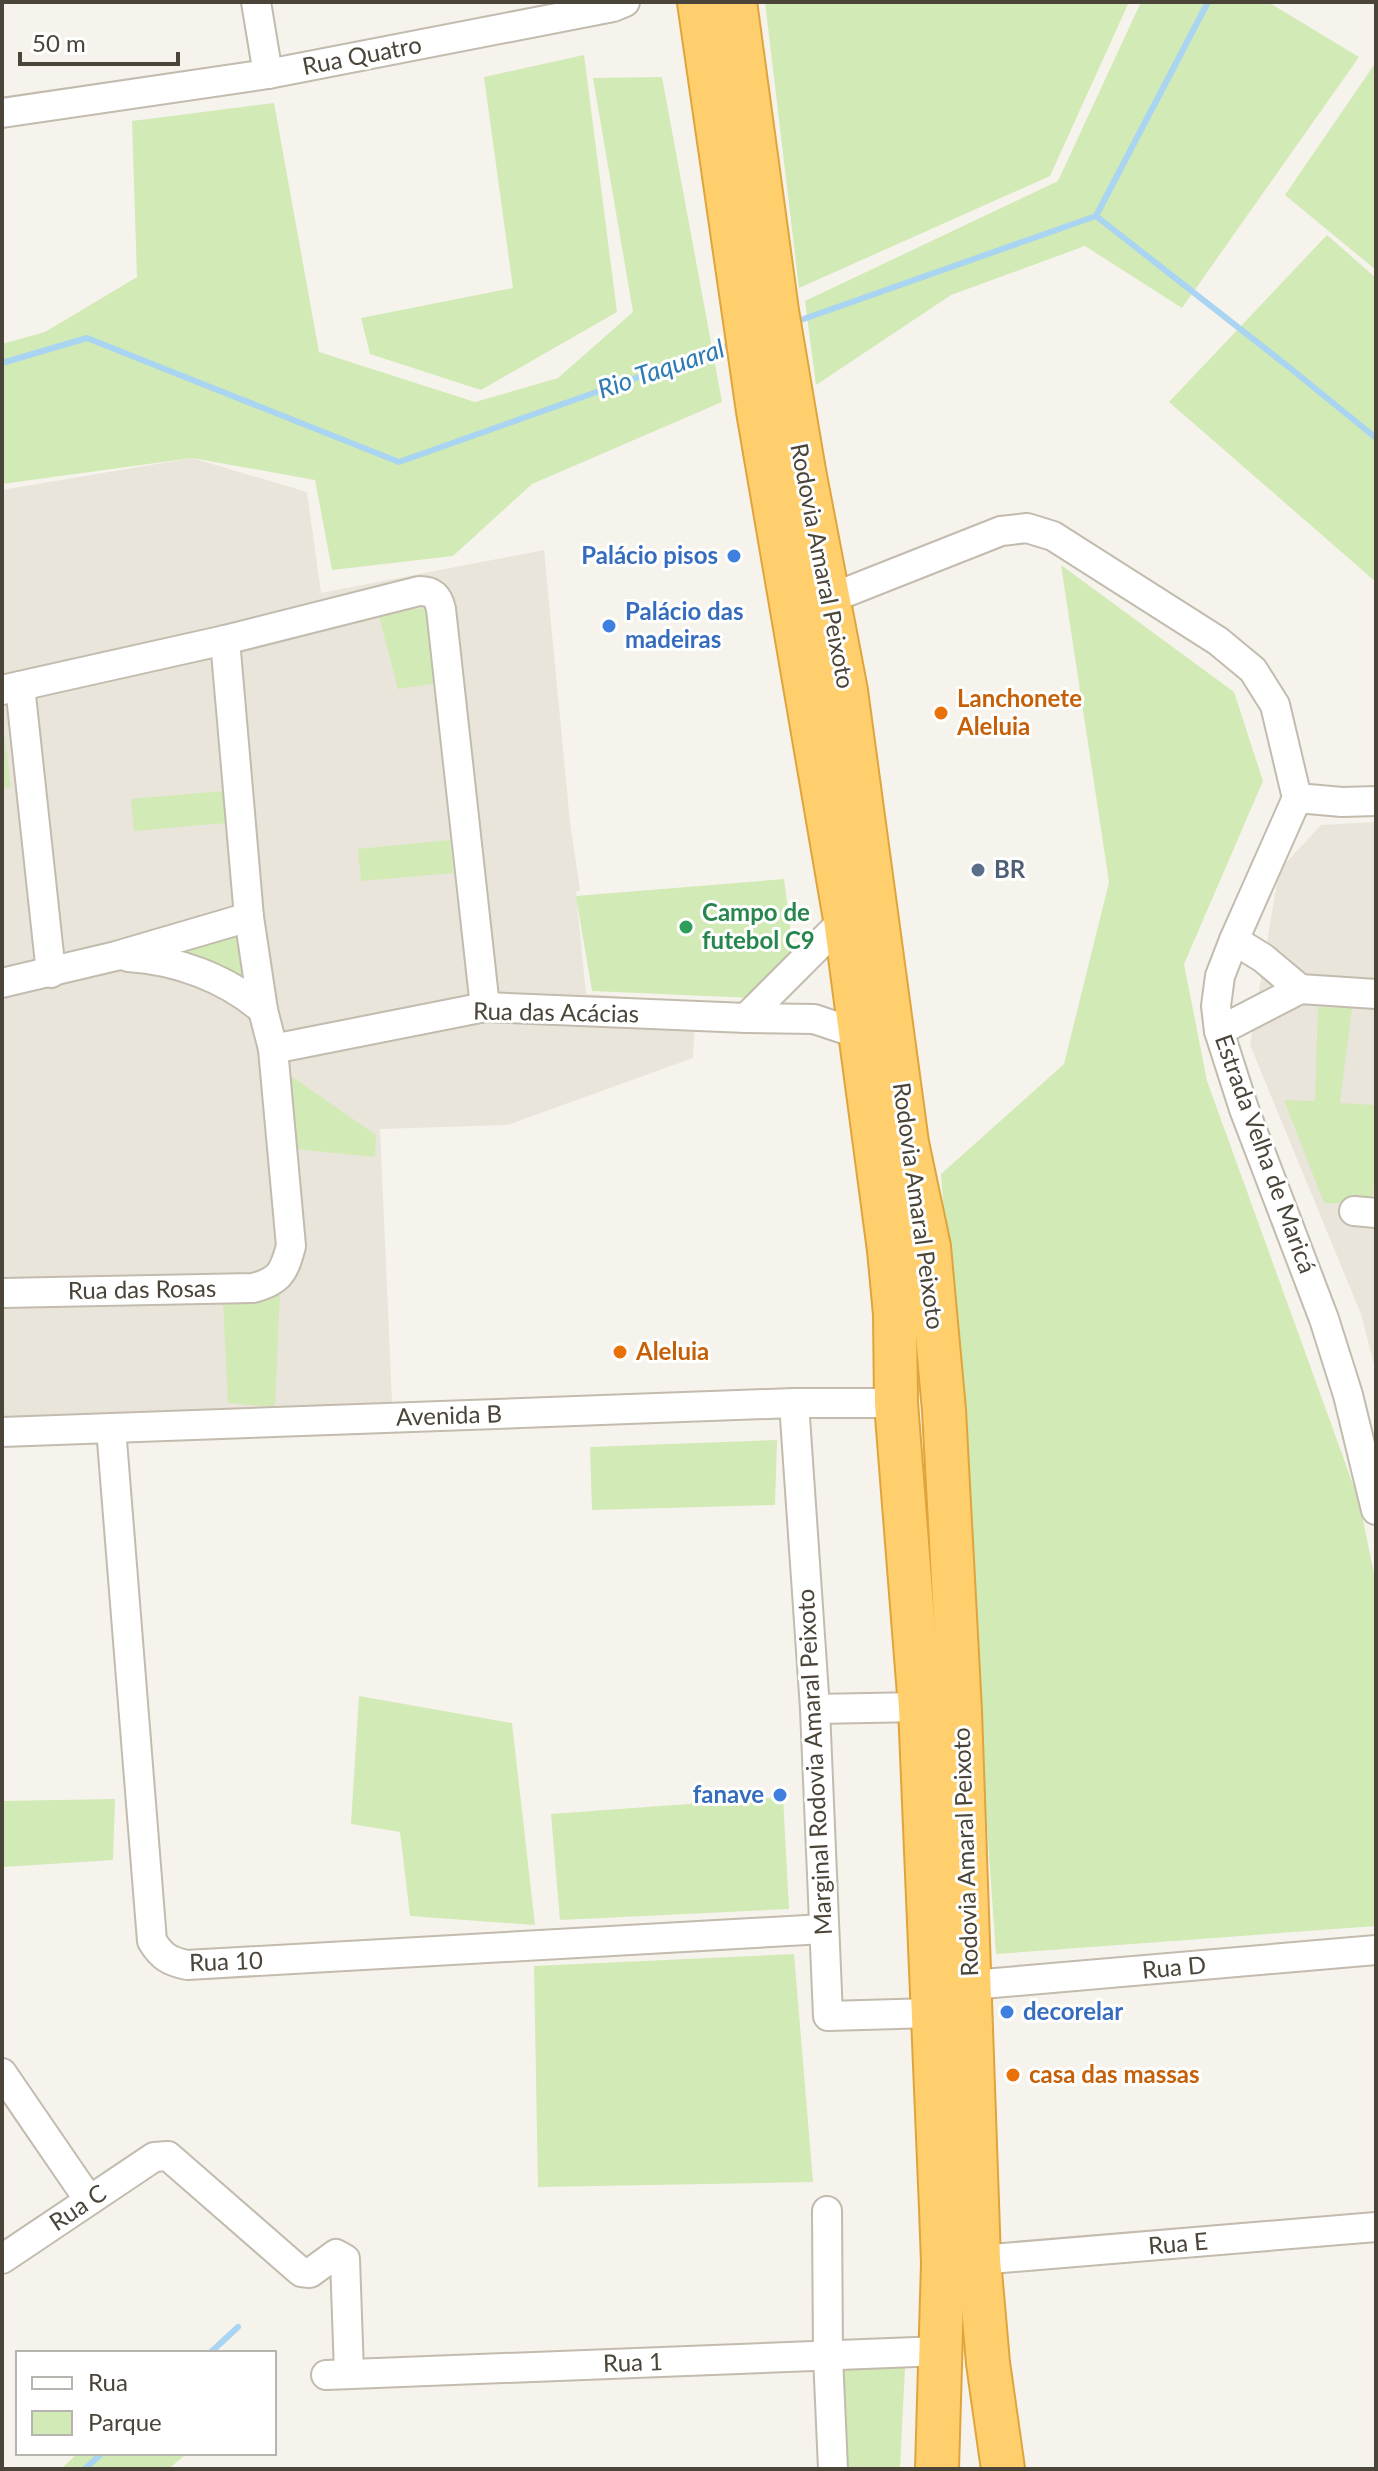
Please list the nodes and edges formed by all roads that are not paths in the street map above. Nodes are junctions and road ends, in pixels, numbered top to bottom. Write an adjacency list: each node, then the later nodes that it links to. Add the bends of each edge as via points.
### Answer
1 (256, 2): 5 (street)
2 (699, 2): 7 (highway, Rodovia Amaral Peixoto)
3 (735, 2): 7 (highway, Rodovia Amaral Peixoto)
4 (617, 4): 5 (street, Rua Quatro)
5 (268, 74): 6 (street, Rua Quatro)
6 (2, 113)
7 (761, 314): 8 (highway, Rodovia Amaral Peixoto)
8 (775, 408): 9 (highway, Rodovia Amaral Peixoto); 15 (highway, Rodovia Amaral Peixoto)
9 (829, 599): 12 (street, via 1001,531 1027,528 1053,536 1218,641 1253,670 1275,705); 38 (highway, Rodovia Amaral Peixoto, via 907,1143 929,1247 944,1410)
10 (225, 640): 11 (street); 14 (street); 22 (street, via 419,591 435,594 441,609)
11 (11, 688): 18 (street)
12 (1297, 798): 13 (street); 16 (street, Estrada Velha de Maricá)
13 (1376, 801)
14 (249, 917): 17 (street); 23 (street)
15 (845, 919): 24 (street); 26 (highway, Rodovia Amaral Peixoto)
16 (1234, 940): 20 (street); 25 (street, Estrada Velha de Maricá, via 1220,976)
17 (116, 956): 18 (street); 23 (street, via 191,969 238,991)
18 (51, 973): 19 (street)
19 (2, 983)
20 (1300, 989): 21 (street); 25 (street)
21 (1376, 994)
22 (485, 1007): 24 (street, Rua das Acácias); 27 (street, Rua das Acácias)
23 (263, 1010): 27 (street)
24 (746, 1018): 26 (street, Rua das Acácias, via 814,1019)
25 (1219, 1031): 33 (street, Estrada Velha de Maricá, via 1324,1319)
26 (862, 1035): 30 (highway, Rodovia Amaral Peixoto, via 895,1314)
27 (273, 1049): 28 (street, Rua das Rosas, via 291,1246 279,1277 253,1288)
28 (2, 1293)
29 (794, 1403): 30 (street, Avenida B); 31 (street, Avenida B); 35 (street, Marginal Rodovia Amaral Peixoto)
30 (896, 1403): 34 (highway, Rodovia Amaral Peixoto)
31 (111, 1428): 32 (street, Avenida B); 36 (street, Rua 10, via 152,1941 169,1962)
32 (2, 1432)
33 (1376, 1510)
34 (920, 1707): 35 (street); 39 (highway, Rodovia Amaral Peixoto)
35 (815, 1709): 36 (street, Marginal Rodovia Amaral Peixoto)
36 (824, 1929): 39 (street, Marginal Rodovia Amaral Peixoto, via 828,2016)
37 (1376, 1950): 38 (street, Rua D)
38 (971, 1985): 45 (highway, Rodovia Amaral Peixoto)
39 (932, 2013): 46 (highway, Rodovia Amaral Peixoto, via 943,2263)
40 (2, 2073): 41 (street)
41 (89, 2200): 44 (street, Rua C); 49 (street, Rua C, via 163,2155 301,2272 310,2273 334,2255 343,2256)
42 (827, 2211): 47 (street)
43 (1376, 2227): 45 (street, Rua E)
44 (2, 2259)
45 (979, 2260): 48 (highway, Rodovia Amaral Peixoto)
46 (941, 2351): 47 (street, Rua 1); 51 (highway, Rodovia Amaral Peixoto)
47 (828, 2356): 49 (street, Rua 1); 50 (street)
48 (988, 2363): 52 (highway, via 980,2413); 53 (highway, Rodovia Amaral Peixoto)
49 (338, 2374)
50 (833, 2469)
51 (937, 2469)
52 (988, 2469)
53 (1003, 2469)

